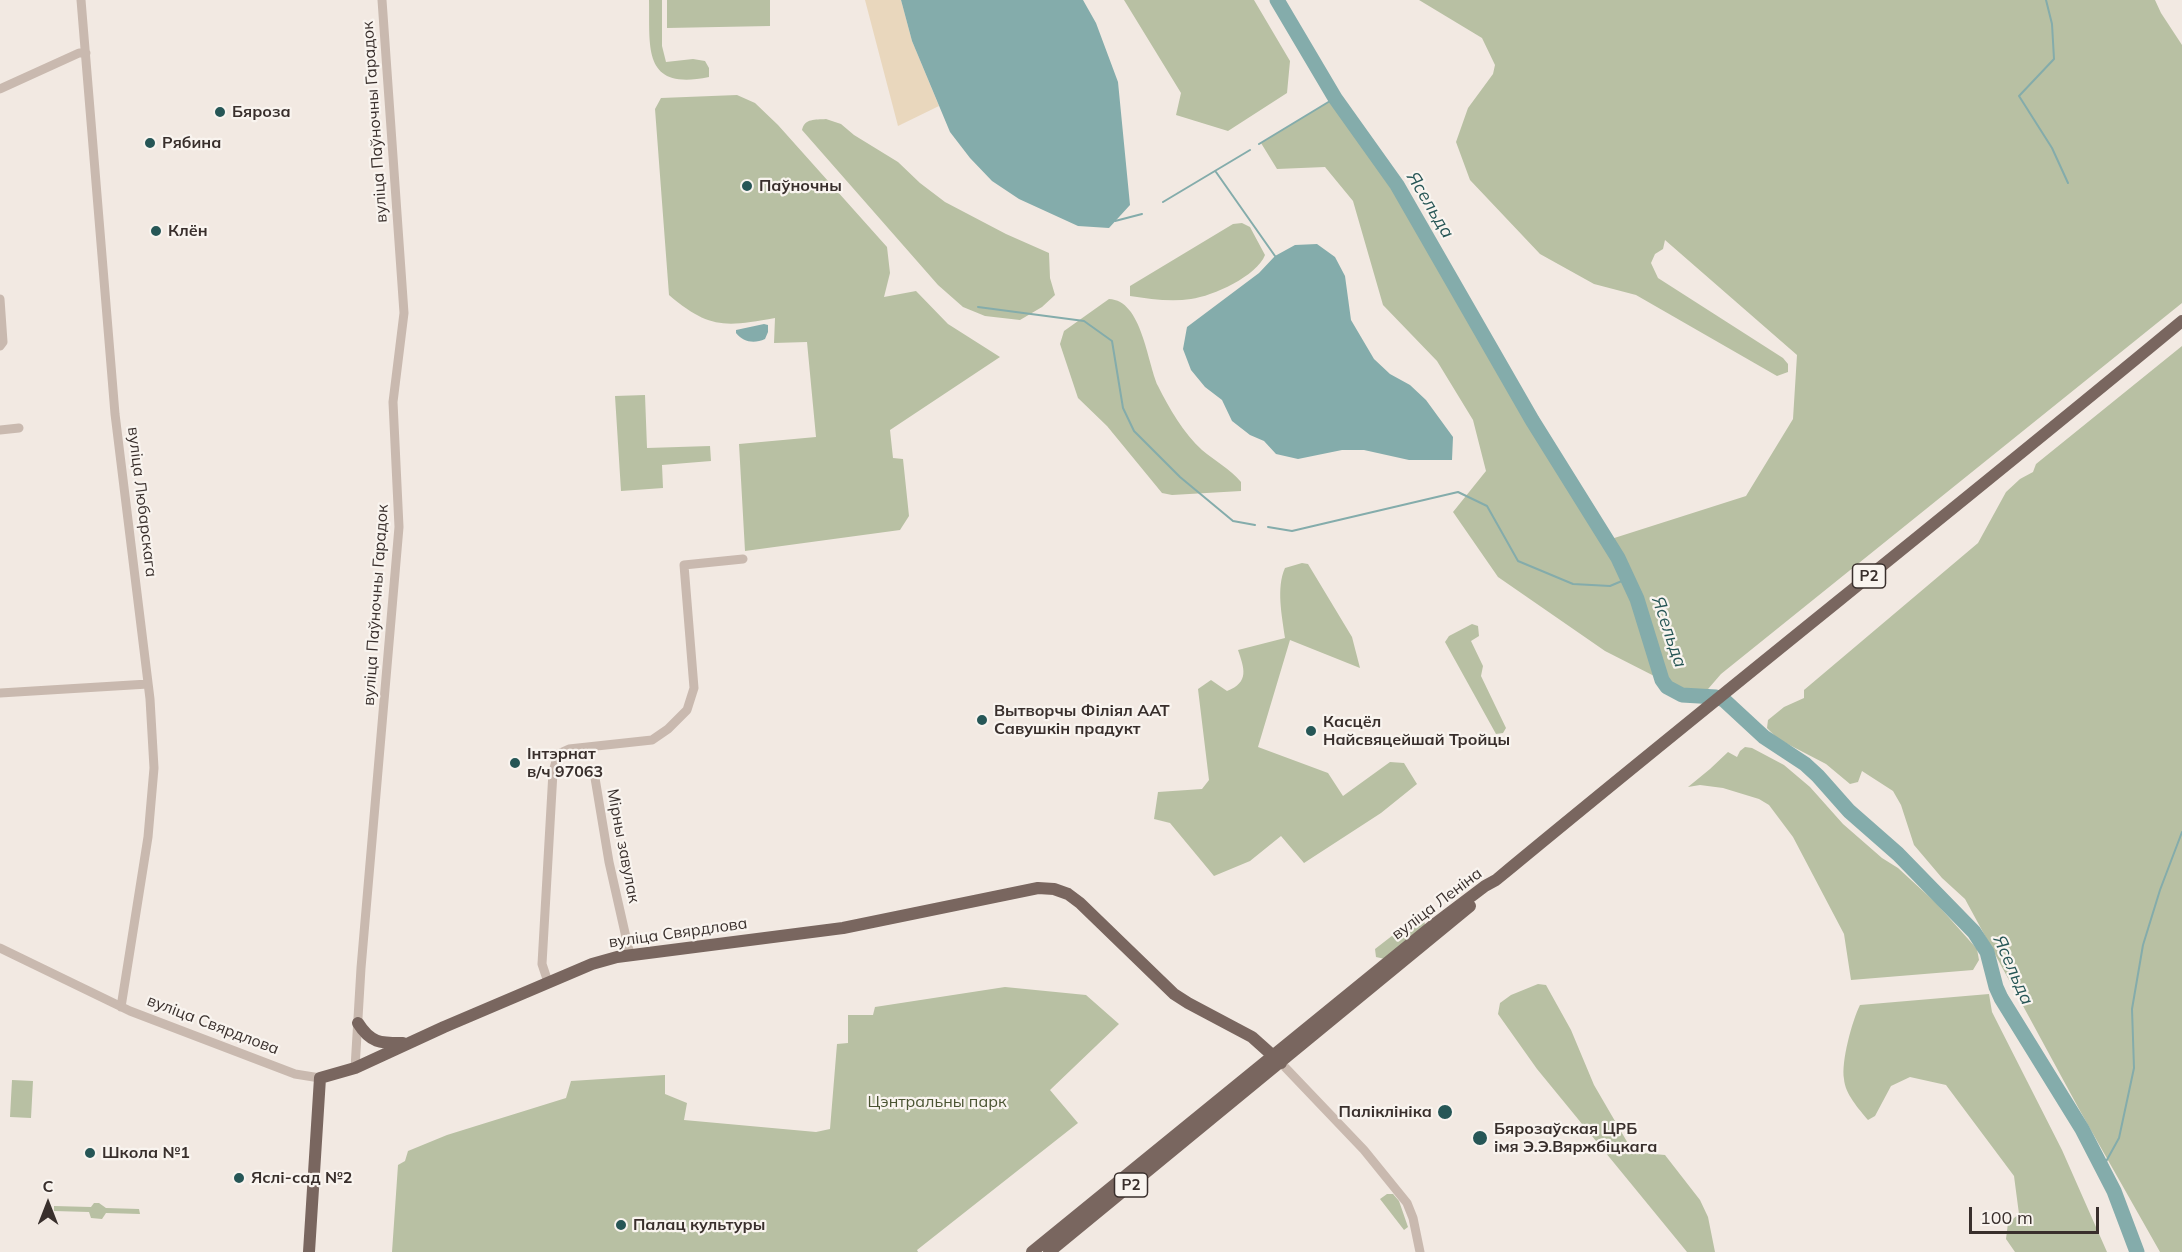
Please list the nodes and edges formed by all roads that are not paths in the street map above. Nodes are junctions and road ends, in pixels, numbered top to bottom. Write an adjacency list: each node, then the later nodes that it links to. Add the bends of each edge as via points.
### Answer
1 (81, 0): 3 (street, вуліца Любарскага)
2 (382, 0): 18 (street, вуліца Паўночны Гарадок, via 404,313 393,402 399,527)
3 (86, 52): 4 (street); 11 (street, вуліца Любарскага, via 115,414)
4 (0, 89)
5 (0, 299): 7 (street)
6 (2182, 321): 20 (main road, вуліца Леніна / Р2, via 1668,738 1496,880 1480,898)
7 (0, 346)
8 (19, 428): 9 (street)
9 (0, 430)
10 (743, 559): 16 (street, via 684,564 694,688 687,710 652,740 569,749 558,754 553,772 542,964)
11 (148, 684): 12 (street); 17 (street, вуліца Любарскага, via 153,798)
12 (0, 693)
13 (595, 778): 15 (street, Мірны завулак)
14 (0, 948): 17 (street, вуліца Свярдлова)
15 (630, 955): 16 (main road, вуліца Свярдлова, via 592,963); 20 (main road, вуліца Свярдлова, via 843,928 1038,888 1054,890 1080,903 1174,994 1252,1037)
16 (548, 982): 19 (main road, вуліца Свярдлова)
17 (121, 1007): 22 (street, вуліца Свярдлова, via 295,1074)
18 (358, 1023): 19 (main road, via 373,1040); 21 (street, вуліца Паўночны Гарадок)
19 (408, 1044): 21 (main road, вуліца Свярдлова)
20 (1278, 1059): 24 (main road, вуліца Леніна / Р2); 25 (main road, вуліца Леніна / Р2); 26 (street, via 1364,1150 1407,1203)
21 (355, 1068): 22 (main road, вуліца Свярдлова)
22 (320, 1078): 23 (main road)
23 (309, 1252)
24 (1032, 1252)
25 (1049, 1252)
26 (1420, 1252)

